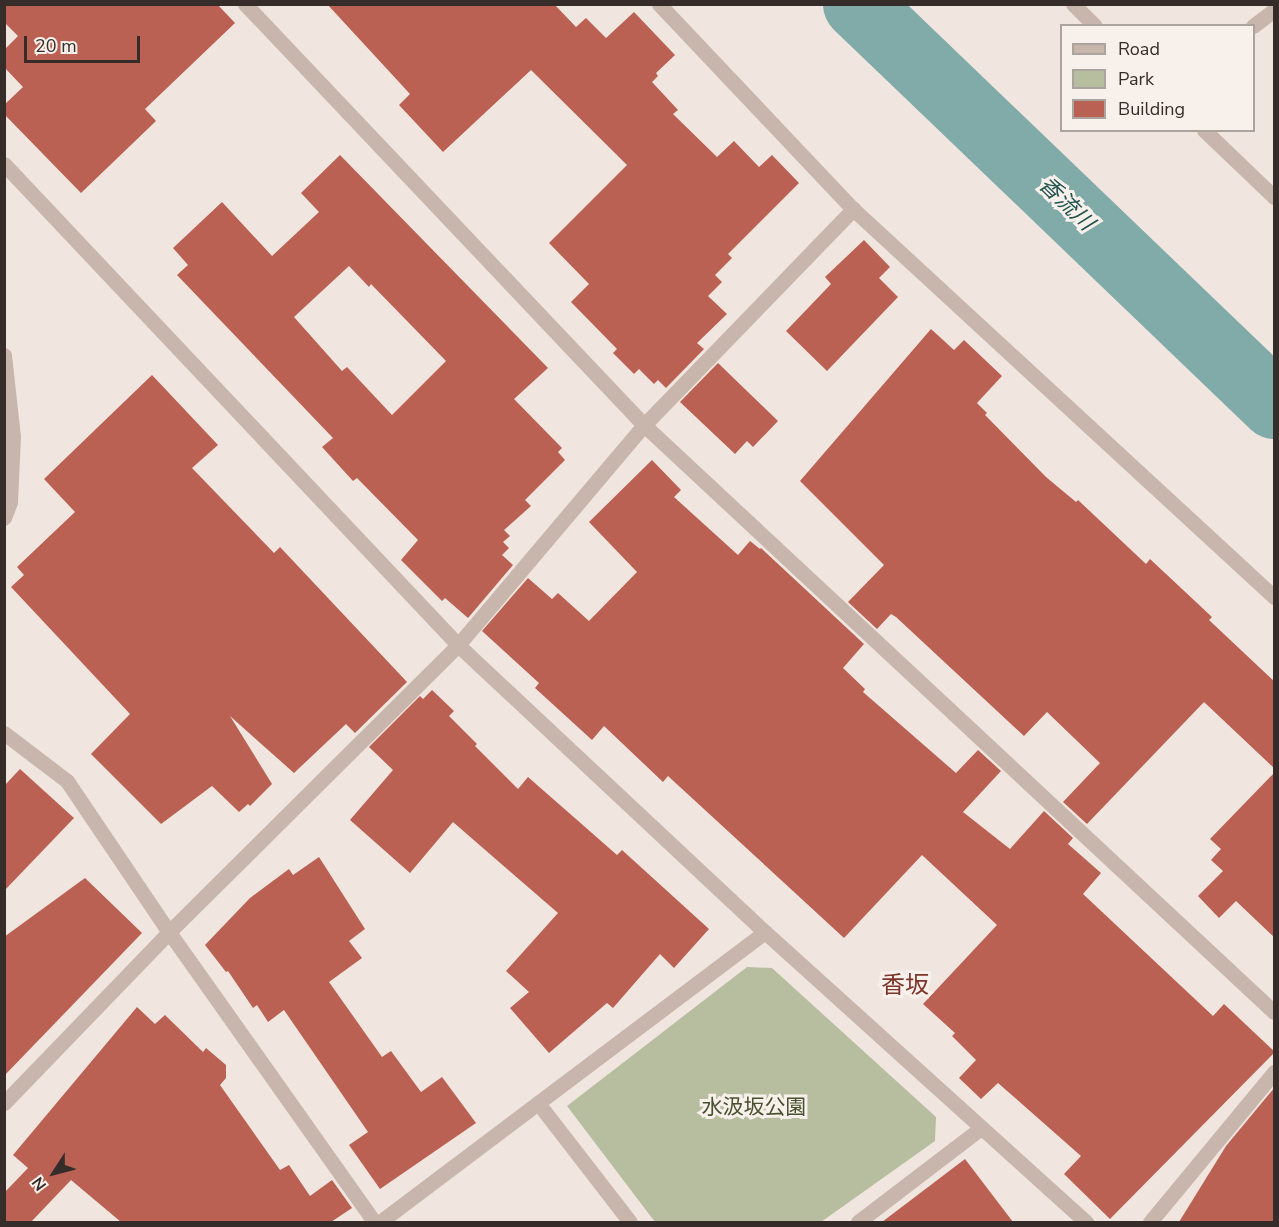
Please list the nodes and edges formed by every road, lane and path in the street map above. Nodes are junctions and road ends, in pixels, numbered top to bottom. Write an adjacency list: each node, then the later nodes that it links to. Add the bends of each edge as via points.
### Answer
1 (245, 4): 12 (street)
2 (659, 4): 10 (street)
3 (1073, 4): 5 (street)
4 (1275, 10): 6 (street)
5 (1093, 24)
6 (1255, 25)
7 (1206, 132): 9 (street)
8 (4, 164): 15 (street)
9 (1275, 197)
10 (853, 209): 12 (street); 14 (street)
11 (4, 355): 13 (street, via 13,436 10,502)
12 (644, 425): 15 (street); 19 (street)
13 (4, 518)
14 (1275, 597)
15 (458, 645): 17 (street); 18 (street)
16 (4, 733): 17 (street, via 67,781)
17 (169, 932): 21 (street); 24 (street)
18 (765, 932): 22 (street); 23 (street)
19 (1275, 1012)
20 (1275, 1072): 29 (street)
21 (4, 1103)
22 (538, 1103): 25 (street); 26 (street)
23 (981, 1128): 27 (street); 28 (street)
24 (374, 1222)
25 (380, 1222)
26 (630, 1222)
27 (858, 1222)
28 (1086, 1222)
29 (1150, 1222)

